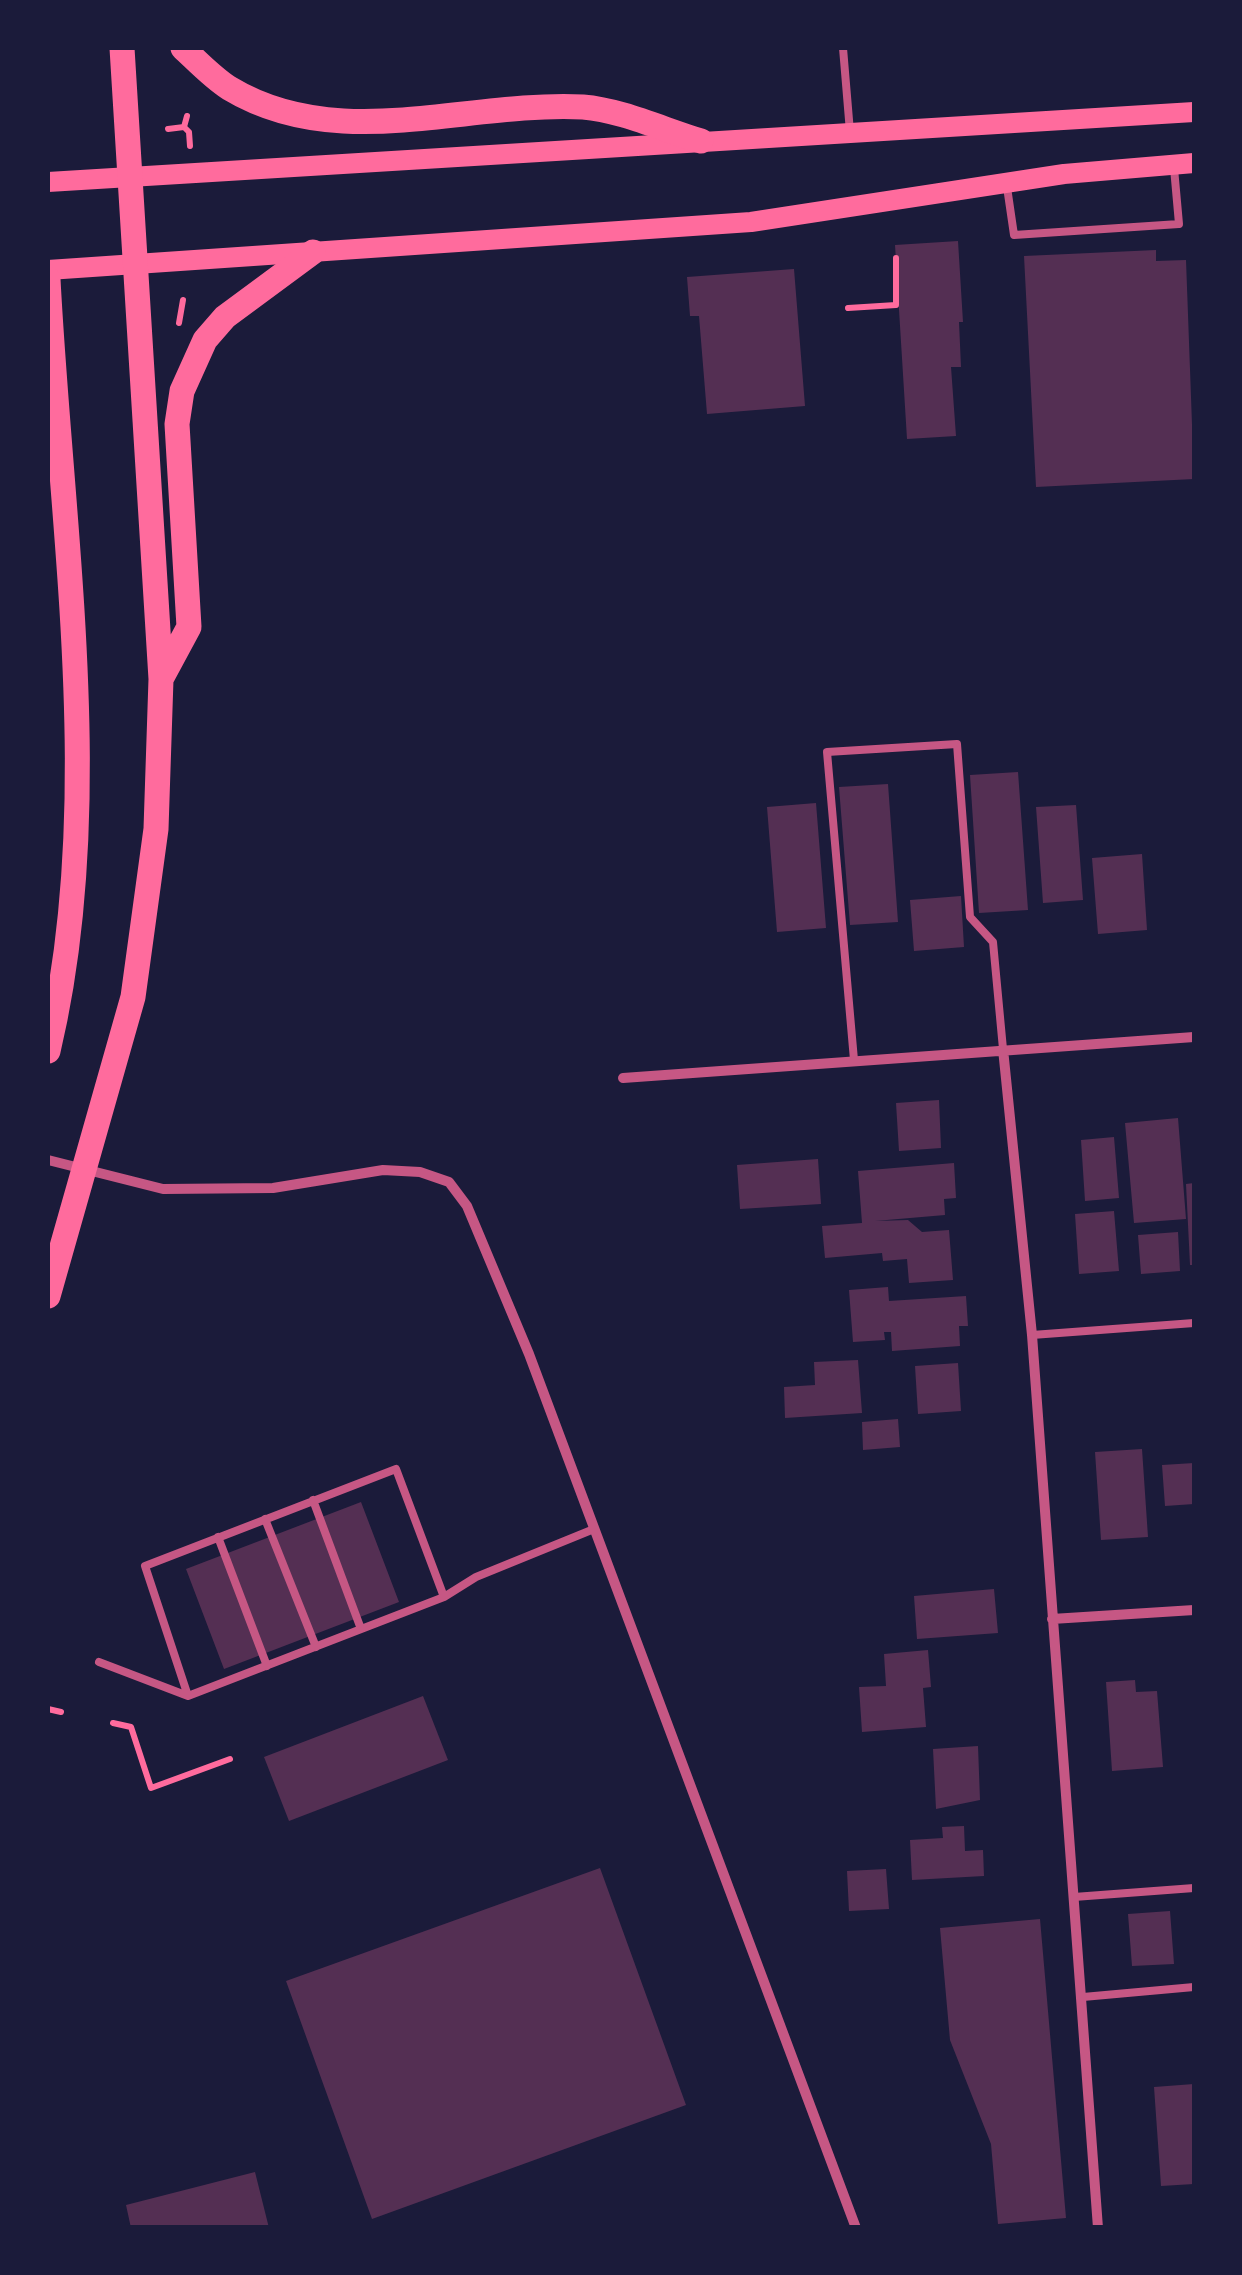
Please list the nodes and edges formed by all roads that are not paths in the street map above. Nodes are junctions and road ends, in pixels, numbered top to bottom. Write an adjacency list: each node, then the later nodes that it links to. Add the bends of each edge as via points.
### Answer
1 (122, 48): 8 (main road)
2 (182, 48): 6 (main road, via 228,87 313,118 364,122 585,107)
3 (844, 48): 5 (lane)
4 (1194, 112): 5 (main road)
5 (850, 132): 6 (main road)
6 (701, 141): 8 (main road)
7 (1184, 164): 10 (main road); 10 (lane, via 1179,224 1014,235)
8 (131, 176): 9 (main road); 12 (main road)
9 (48, 182)
10 (1007, 182): 11 (main road, via 750,222)
11 (314, 252): 12 (main road); 16 (main road, via 224,317 204,340 182,390 177,424 189,627)
12 (137, 264): 13 (main road); 16 (main road)
13 (48, 270)
14 (48, 279): 15 (main road)
15 (53, 433): 19 (main road, via 76,752 66,972)
16 (161, 679): 23 (main road, via 148,906 133,997)
17 (1194, 1036): 18 (street)
18 (1003, 1049): 20 (street); 20 (lane, via 994,942 970,918 956,744 827,752); 26 (street)
19 (48, 1051)
20 (854, 1060): 21 (street)
21 (623, 1078)
22 (48, 1160): 23 (street)
23 (86, 1171): 24 (main road); 29 (street, via 183,1190 273,1188 383,1170 449,1182 492,1261)
24 (48, 1296)
25 (1194, 1323): 26 (lane)
26 (1032, 1335): 33 (street)
27 (313, 1500): 28 (lane); 31 (lane, via 396,1468); 34 (lane)
28 (265, 1519): 30 (lane); 35 (lane)
29 (594, 1529): 31 (lane, via 476,1577); 43 (street)
30 (218, 1537): 37 (lane); 38 (lane, via 144,1566)
31 (444, 1598): 34 (lane)
32 (1194, 1610): 33 (street)
33 (1052, 1619): 40 (street)
34 (362, 1629): 35 (lane)
35 (316, 1647): 37 (lane)
36 (99, 1662): 38 (lane)
37 (267, 1666): 38 (lane)
38 (188, 1696)
39 (1194, 1888): 40 (lane)
40 (1074, 1897): 42 (street)
41 (1194, 1987): 42 (lane)
42 (1082, 1997): 44 (street)
43 (856, 2228)
44 (1098, 2228)

